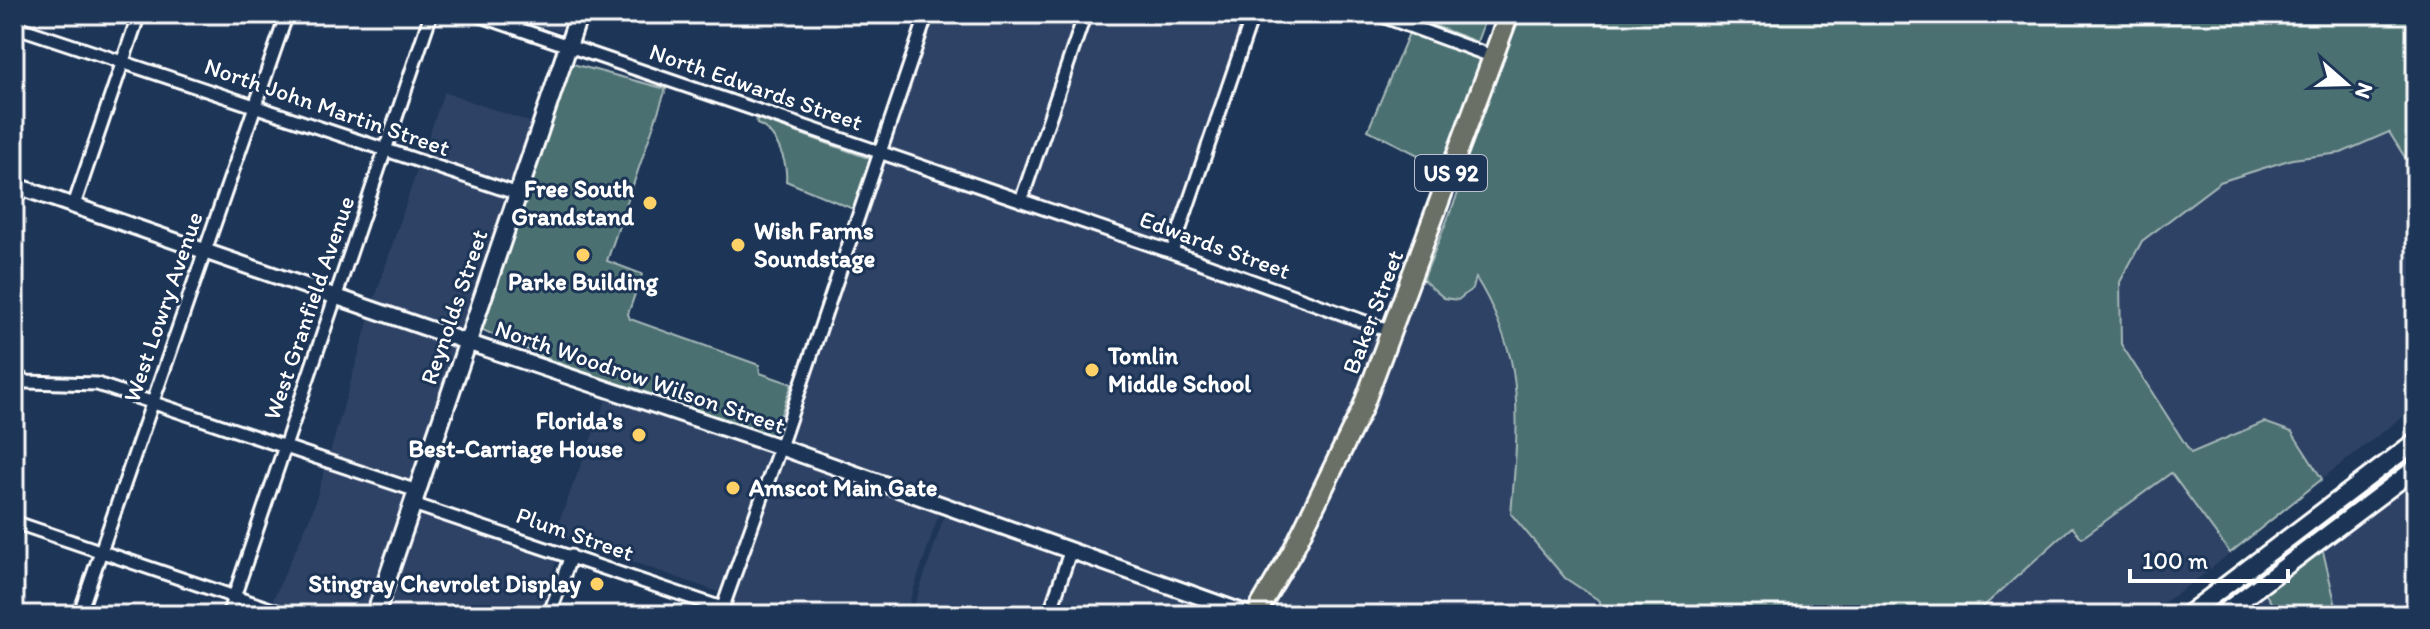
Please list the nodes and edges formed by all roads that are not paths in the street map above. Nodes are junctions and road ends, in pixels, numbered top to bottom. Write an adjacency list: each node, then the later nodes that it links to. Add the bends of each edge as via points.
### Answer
1 (139, 14): 14 (street)
2 (287, 14): 15 (street, West Lowry Avenue)
3 (431, 14): 16 (street, West Granfield Avenue)
4 (475, 14): 12 (street, North Edwards Street)
5 (579, 14): 12 (main road, Reynolds Street)
6 (927, 14): 17 (street)
7 (1085, 14): 20 (street)
8 (1253, 14): 23 (street)
9 (1377, 14): 13 (street)
10 (1509, 14): 13 (main road, Baker Street / US 92)
11 (14, 26): 14 (street, North John Martin Street)
12 (568, 45): 17 (street, North Edwards Street); 19 (main road, Reynolds Street)
13 (1494, 57): 25 (main road, Baker Street / US 92)
14 (123, 62): 15 (street, North John Martin Street); 21 (street)
15 (255, 106): 16 (street, North John Martin Street); 22 (street, West Lowry Avenue)
16 (385, 150): 19 (street, North John Martin Street); 24 (street, West Granfield Avenue)
17 (881, 154): 20 (street, North Edwards Street); 31 (street)
18 (14, 185): 21 (street, North Woodrow Wilson Street)
19 (518, 194): 26 (main road, Reynolds Street)
20 (1021, 201): 23 (street, Edwards Street)
21 (74, 205): 22 (street, North Woodrow Wilson Street)
22 (206, 251): 24 (street, North Woodrow Wilson Street); 28 (street, West Lowry Avenue)
23 (1172, 252): 25 (street, Edwards Street)
24 (336, 297): 26 (street, North Woodrow Wilson Street); 30 (street, West Granfield Avenue)
25 (1393, 332): 48 (main road, Baker Street / US 92, via 1330,478)
26 (467, 342): 31 (street, North Woodrow Wilson Street); 35 (main road, Reynolds Street)
27 (14, 375): 28 (street, via 27,382 97,384)
28 (153, 404): 30 (street, Plum Street); 38 (street, West Lowry Avenue)
29 (2416, 441): 49 (main road)
30 (285, 447): 35 (street, Plum Street); 40 (street, West Granfield Avenue)
31 (780, 447): 37 (street, North Woodrow Wilson Street); 41 (street)
32 (2416, 461): 34 (main road)
33 (2416, 468): 34 (main road)
34 (2385, 491): 50 (main road)
35 (415, 497): 39 (street, Plum Street); 45 (main road, Reynolds Street)
36 (14, 522): 38 (street)
37 (1070, 552): 47 (street); 48 (street, North Woodrow Wilson Street)
38 (100, 554): 40 (street); 42 (street, West Lowry Avenue)
39 (571, 556): 41 (street, Plum Street); 46 (street)
40 (234, 598): 43 (street, West Granfield Avenue); 44 (street)
41 (721, 611)
42 (79, 615)
43 (228, 615)
44 (288, 615)
45 (375, 615)
46 (549, 615)
47 (1049, 615)
48 (1253, 615)
49 (2187, 615)
50 (2221, 615)

